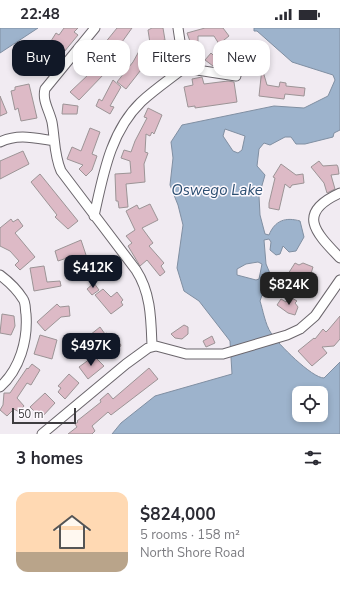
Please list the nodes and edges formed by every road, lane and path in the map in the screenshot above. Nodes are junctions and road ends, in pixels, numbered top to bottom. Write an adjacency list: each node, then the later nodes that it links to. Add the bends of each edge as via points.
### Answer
1 (94, 28): 5 (street, via 45,88 44,98 52,121)
2 (178, 28): 3 (street)
3 (180, 40)
4 (174, 76): 8 (street, via 142,102 122,126 109,159)
5 (54, 141): 6 (street, via 21,136); 8 (street, via 61,171)
6 (0, 142)
7 (340, 193): 9 (street, via 314,213 315,230)
8 (94, 216): 12 (street, via 136,270 144,285 150,314)
9 (340, 258)
10 (0, 274): 13 (street, via 24,300 27,326 23,349 10,375)
11 (340, 280): 12 (street, via 311,320 294,332 280,337 228,353 209,355 186,354)
12 (152, 346): 14 (street, via 126,364)
13 (0, 387)
14 (42, 434)

